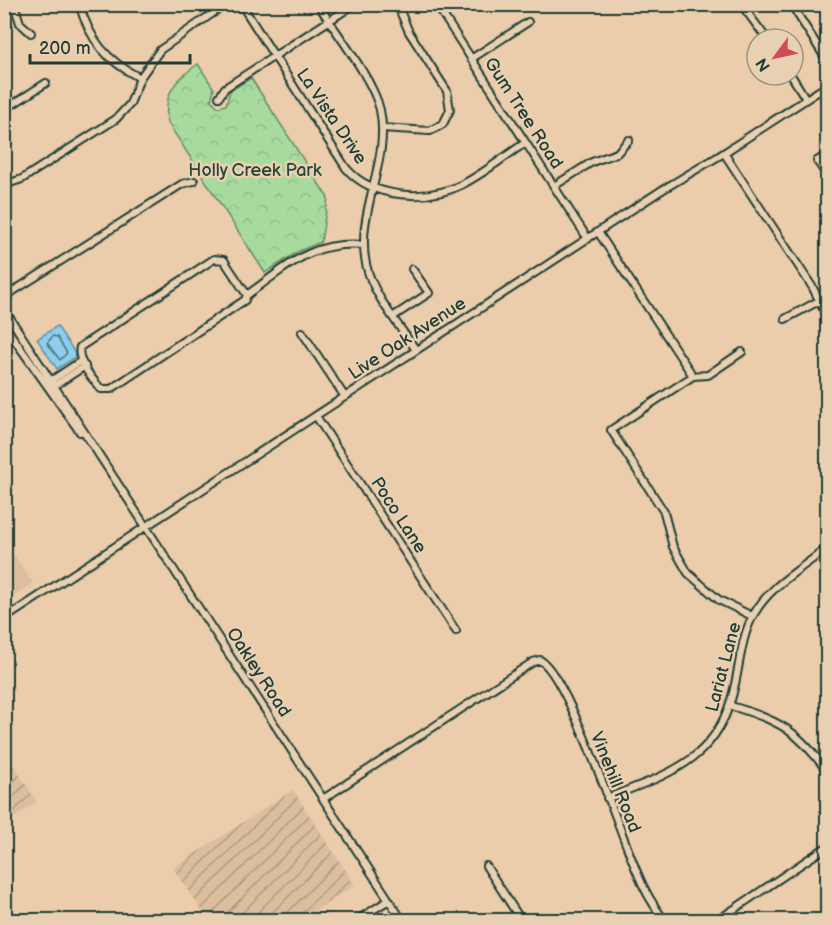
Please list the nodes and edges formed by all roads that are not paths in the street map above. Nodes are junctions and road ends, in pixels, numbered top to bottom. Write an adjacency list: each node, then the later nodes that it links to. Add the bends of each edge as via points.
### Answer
1 (14, 4): 14 (street, via 20,23)
2 (79, 4): 18 (street, via 106,56)
3 (226, 4): 18 (street, via 165,45)
4 (241, 4): 15 (street, La Vista Drive)
5 (318, 4): 11 (street)
6 (355, 4): 11 (street)
7 (397, 4): 25 (street, via 409,32 447,91 450,110 443,124 430,131)
8 (436, 4): 17 (street, Gum Tree Road)
9 (741, 4): 13 (street)
10 (791, 4): 16 (street)
11 (329, 21): 15 (street); 25 (street, via 372,88)
12 (528, 22): 17 (street)
13 (758, 27)
14 (31, 33)
15 (274, 56): 22 (street, via 225,88); 34 (street, La Vista Drive, via 346,168 362,183)
16 (824, 56)
17 (471, 59): 27 (street, Gum Tree Road)
18 (140, 78): 32 (street, via 130,104 116,119 22,179)
19 (46, 83): 24 (street)
20 (828, 85): 23 (street, Live Oak Avenue)
21 (798, 87): 23 (street)
22 (219, 97)
23 (806, 99): 28 (street, Live Oak Avenue)
24 (4, 110)
25 (382, 128): 34 (street)
26 (629, 140): 33 (street, via 617,153 592,162)
27 (525, 143): 33 (street, Gum Tree Road); 34 (street, La Vista Drive, via 463,184 440,192 417,194)
28 (724, 153): 35 (street, Live Oak Avenue); 42 (street)
29 (828, 154): 30 (street, via 817,161)
30 (828, 177)
31 (194, 181): 41 (street, via 182,184)
32 (4, 185)
33 (554, 186): 36 (street, Gum Tree Road)
34 (374, 187): 37 (street)
35 (598, 232): 36 (street, Live Oak Avenue); 52 (street)
36 (588, 238): 49 (street, Live Oak Avenue)
37 (364, 245): 39 (street, via 319,248 304,254); 44 (street, via 369,276)
38 (412, 268): 44 (street, via 429,293)
39 (247, 295): 51 (street, via 238,307 111,389 101,389); 51 (street, via 224,260 214,259 85,343 79,351)
40 (828, 296): 42 (street)
41 (4, 297)
42 (818, 300): 45 (street); 46 (street)
43 (4, 309): 53 (street, Oakley Road)
44 (394, 316): 49 (street)
45 (785, 319)
46 (828, 319)
47 (4, 325): 53 (street, Oakley Road)
48 (302, 332): 54 (street)
49 (416, 350): 54 (street, Live Oak Avenue)
50 (742, 352): 52 (street, via 708,375)
51 (83, 364): 53 (street)
52 (693, 376): 58 (street, via 611,430 664,512 673,547 688,573 707,592)
53 (50, 385): 56 (street, Oakley Road)
54 (345, 397): 55 (street, Live Oak Avenue)
55 (316, 416): 56 (street, Live Oak Avenue); 60 (street, Poco Lane)
56 (146, 528): 59 (street, Live Oak Avenue); 64 (street, Oakley Road)
57 (828, 547): 58 (street, Lariat Lane, via 776,586)
58 (752, 616): 61 (street, Lariat Lane)
59 (4, 619)
60 (456, 631)
61 (731, 706): 62 (street, via 785,726 804,741); 63 (street, Lariat Lane, via 720,730 695,758 672,772)
62 (828, 773)
63 (607, 798): 64 (street, Vinehill Road, via 566,696 546,663 536,660); 71 (street, Vinehill Road, via 645,892)
64 (323, 799): 67 (street, Oakley Road)
65 (828, 846): 72 (street)
66 (486, 866): 70 (street)
67 (389, 900): 68 (street); 69 (street, Oakley Road)
68 (357, 921)
69 (402, 921)
70 (520, 921)
71 (664, 921)
72 (718, 921)

